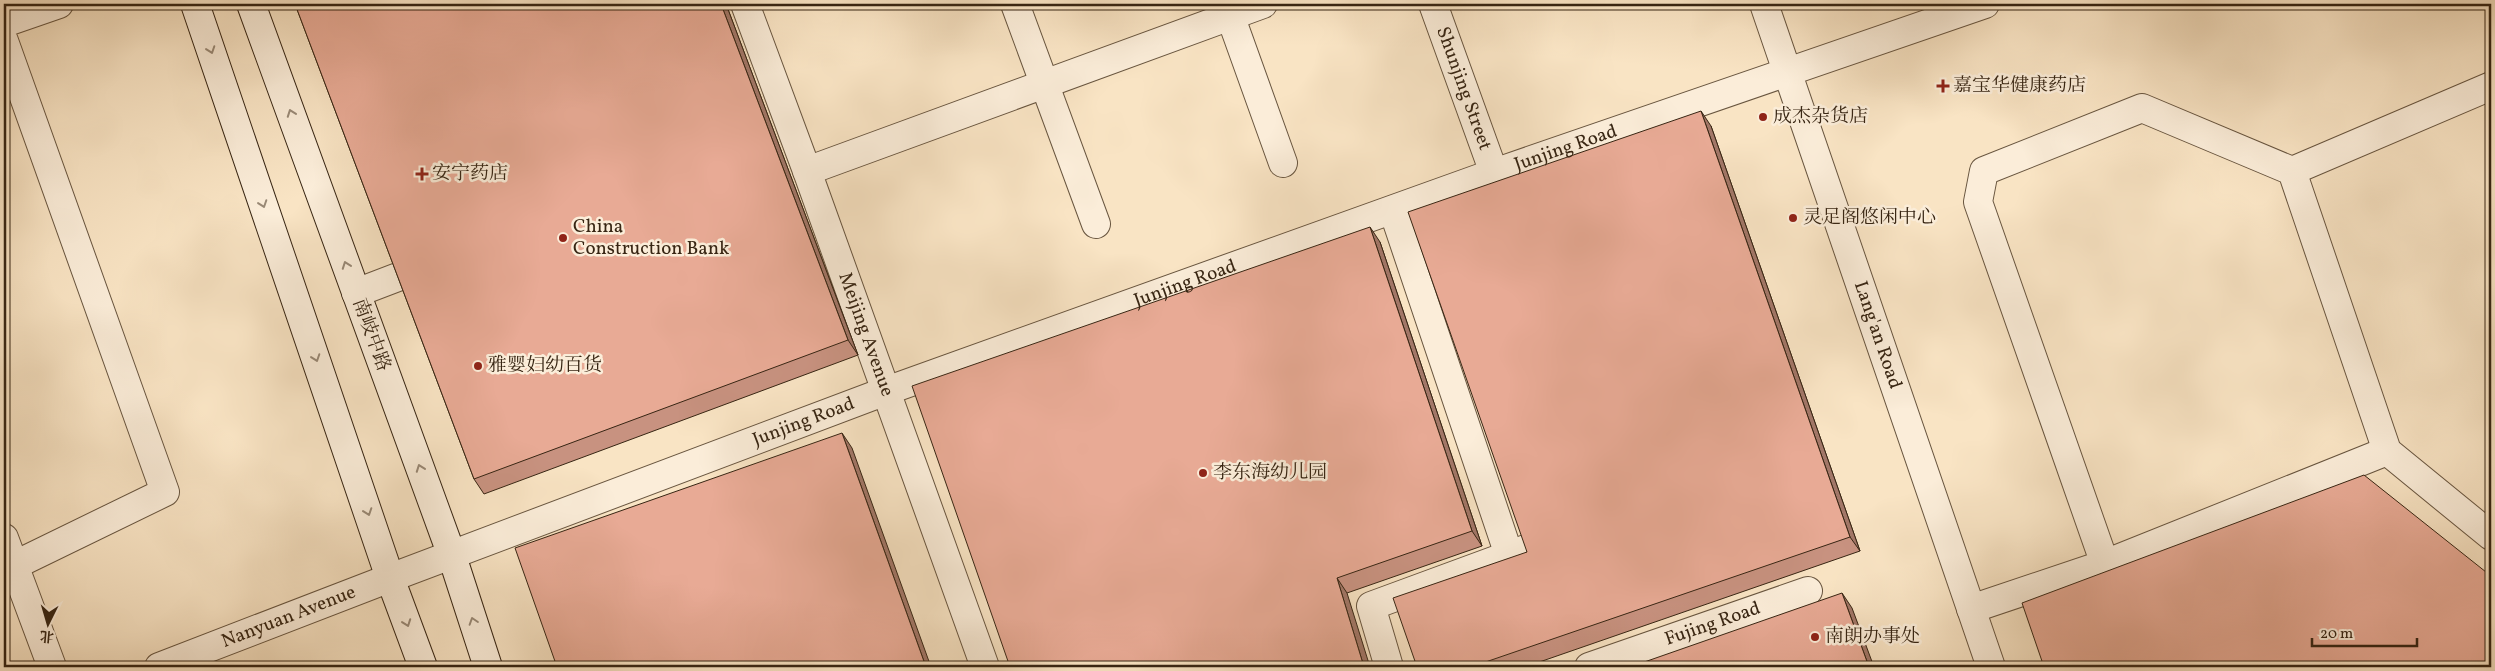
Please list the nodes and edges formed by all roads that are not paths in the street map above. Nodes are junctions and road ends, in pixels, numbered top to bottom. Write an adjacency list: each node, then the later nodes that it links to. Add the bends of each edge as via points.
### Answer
1 (59, 4): 11 (street)
2 (195, 4): 33 (street, one-way to 33)
3 (251, 4): 23 (street, 南岐中路, one-way to 3)
4 (745, 4): 17 (street, Meijing Avenue)
5 (1015, 4): 14 (street)
6 (1263, 4): 10 (street)
7 (1433, 4): 19 (street, Shunjing Street)
8 (1764, 4): 13 (street, Lang'an Road)
9 (1985, 4): 13 (street, Junjing Road)
10 (1228, 10): 14 (street); 16 (street)
11 (4, 23)
12 (4, 41): 32 (street, via 165,492)
13 (1788, 73): 19 (street, Junjing Road, via 1546,167); 35 (street, Lang'an Road)
14 (1045, 84): 17 (street); 21 (street)
15 (2491, 86): 18 (street)
16 (1283, 163)
17 (807, 171): 24 (street, Meijing Avenue)
18 (2292, 171): 25 (street); 31 (street, via 2142,108 1984,171 1978,202)
19 (1494, 173): 20 (street, Junjing Road)
20 (1392, 210): 24 (street, Junjing Road); 30 (street)
21 (1096, 224)
22 (459, 254): 23 (street)
23 (356, 293): 29 (street, 南岐中路, one-way to 23)
24 (886, 390): 29 (street, Junjing Road); 40 (street, Meijing Avenue)
25 (2387, 451): 27 (street); 31 (street)
26 (1583, 528): 30 (street)
27 (2491, 536)
28 (4, 538): 32 (street)
29 (451, 554): 33 (street, Junjing Road); 39 (street, 南岐中路, one-way to 29)
30 (1509, 555): 41 (street, via 1371,606)
31 (2105, 564): 35 (street); 44 (street)
32 (15, 565): 36 (street)
33 (390, 578): 37 (street, Nanyuan Avenue); 38 (street, one-way to 38)
34 (1808, 591): 42 (street, Fujing Road)
35 (1971, 609): 43 (street, Lang'an Road)
36 (52, 667)
37 (159, 667)
38 (423, 667)
39 (488, 667)
40 (985, 667)
41 (1389, 667)
42 (1589, 667)
43 (1991, 667)
44 (2142, 667)

